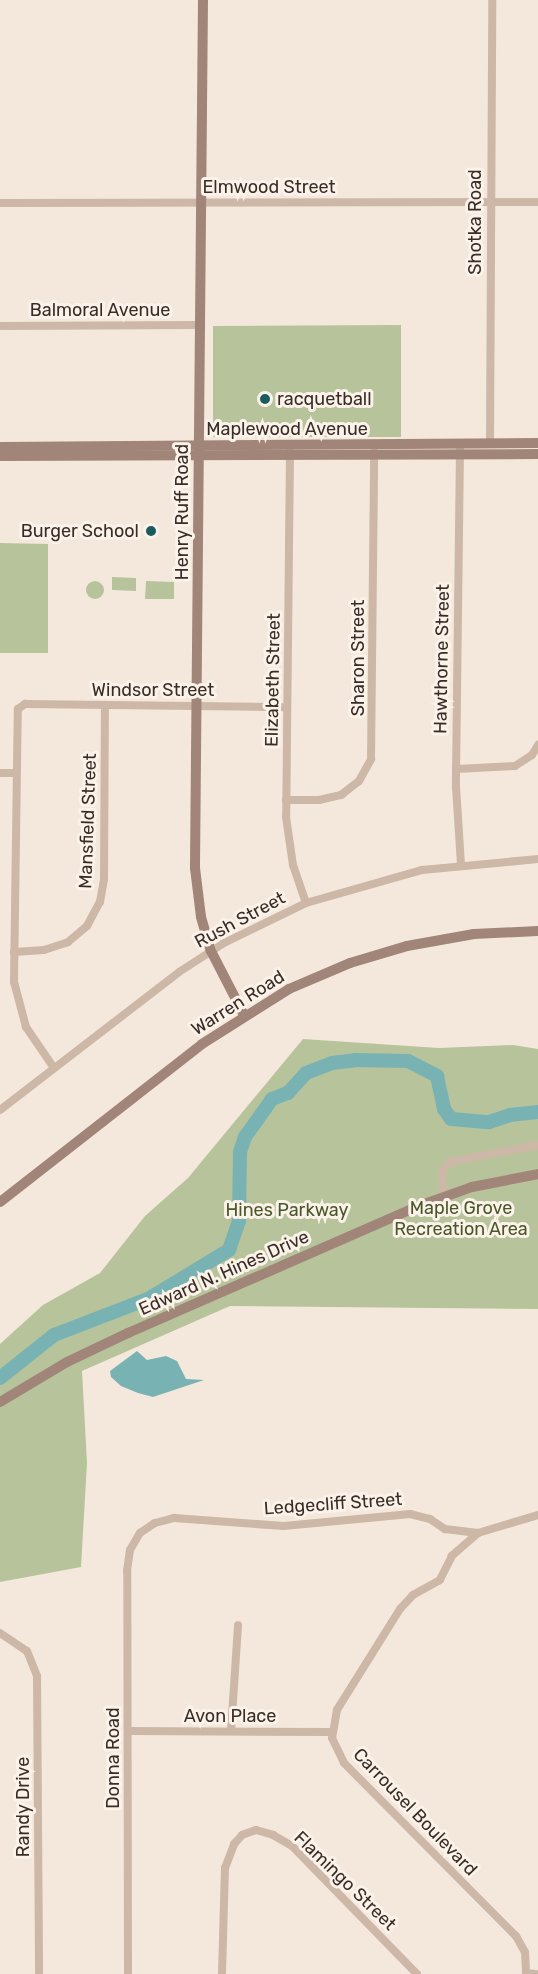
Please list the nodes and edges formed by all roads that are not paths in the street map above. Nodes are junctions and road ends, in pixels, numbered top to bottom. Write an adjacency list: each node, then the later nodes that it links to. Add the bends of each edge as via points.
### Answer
1 (203, 0): 3 (street, Henry Ruff Road)
2 (492, 0): 4 (street, Shotka Road)
3 (202, 202): 4 (street, Elmwood Street); 6 (street, Elmwood Street); 7 (street, Henry Ruff Road)
4 (490, 202): 5 (street, Elmwood Street); 9 (street, Shotka Road)
5 (538, 202)
6 (0, 203)
7 (200, 325): 8 (street, Balmoral Avenue); 16 (street, Henry Ruff Road)
8 (0, 326)
9 (490, 443): 10 (street, Maplewood Avenue); 12 (street, Maplewood Avenue)
10 (538, 443)
11 (0, 447): 15 (street, Maplewood Avenue)
12 (460, 449): 14 (street, Maplewood Avenue); 17 (street, Maplewood Avenue); 23 (street, Hawthorne Street)
13 (290, 450): 14 (street, Maplewood Avenue); 16 (street, Maplewood Avenue); 21 (street, Elizabeth Street)
14 (374, 450): 26 (street, Sharon Street, via 371,759 359,781 341,795 319,801)
15 (143, 451): 16 (street, Maplewood Avenue); 18 (street, Maplewood Avenue)
16 (199, 451): 20 (street, Henry Ruff Road)
17 (538, 454)
18 (0, 456)
19 (105, 705): 20 (street, Windsor Street); 25 (street, Windsor Street, via 19,707); 32 (street, Mansfield Street, via 104,879 100,902 87,926 68,942 44,950)
20 (198, 706): 21 (street, Windsor Street); 31 (street, Henry Ruff Road, via 195,868 199,905)
21 (287, 707): 26 (street, Elizabeth Street)
22 (538, 745): 23 (street, via 532,755 515,766)
23 (456, 769): 28 (street, Hawthorne Street)
24 (0, 773): 25 (street)
25 (15, 773): 32 (street)
26 (286, 800): 29 (street, Elizabeth Street, via 290,853)
27 (538, 859): 28 (street, Rush Street)
28 (461, 864): 29 (street, Rush Street, via 386,878)
29 (306, 903): 31 (street, Rush Street)
30 (538, 931): 33 (street, Warren Road, via 455,937 377,954 318,975)
31 (211, 951): 33 (street, Henry Ruff Road); 34 (street, Rush Street)
32 (14, 952): 34 (street, via 14,982 21,1014)
33 (244, 1015): 39 (street, Warren Road)
34 (54, 1068): 35 (street, Rush Street)
35 (0, 1110)
36 (538, 1145): 38 (street, via 450,1162 442,1171)
37 (538, 1174): 38 (street, Edward N. Hines Drive)
38 (443, 1196): 40 (street, Edward N. Hines Drive, via 128,1333 67,1362)
39 (0, 1202)
40 (0, 1402)
41 (538, 1515): 42 (street, Ledgecliff Street)
42 (478, 1533): 43 (street, Ledgecliff Street, via 445,1529 418,1515 284,1526 174,1518 150,1525); 48 (street, via 452,1556 440,1580 413,1595 400,1609 337,1710)
43 (132, 1544): 46 (street, Donna Road, via 127,1571)
44 (238, 1625): 47 (street)
45 (0, 1633): 51 (street, Randy Drive, via 21,1646 35,1665 38,1684)
46 (129, 1731): 47 (street, Avon Place); 52 (street, Donna Road)
47 (231, 1731): 48 (street, Avon Place)
48 (332, 1732): 50 (street, Carrousel Boulevard, via 334,1746 344,1763 516,1936)
49 (537, 1958): 50 (street)
50 (526, 1968): 55 (street)
51 (39, 1974)
52 (128, 1974)
53 (222, 1974): 54 (street, Flamingo Street, via 225,1868 242,1835 262,1831 292,1846)
54 (417, 1974)
55 (536, 1974)

